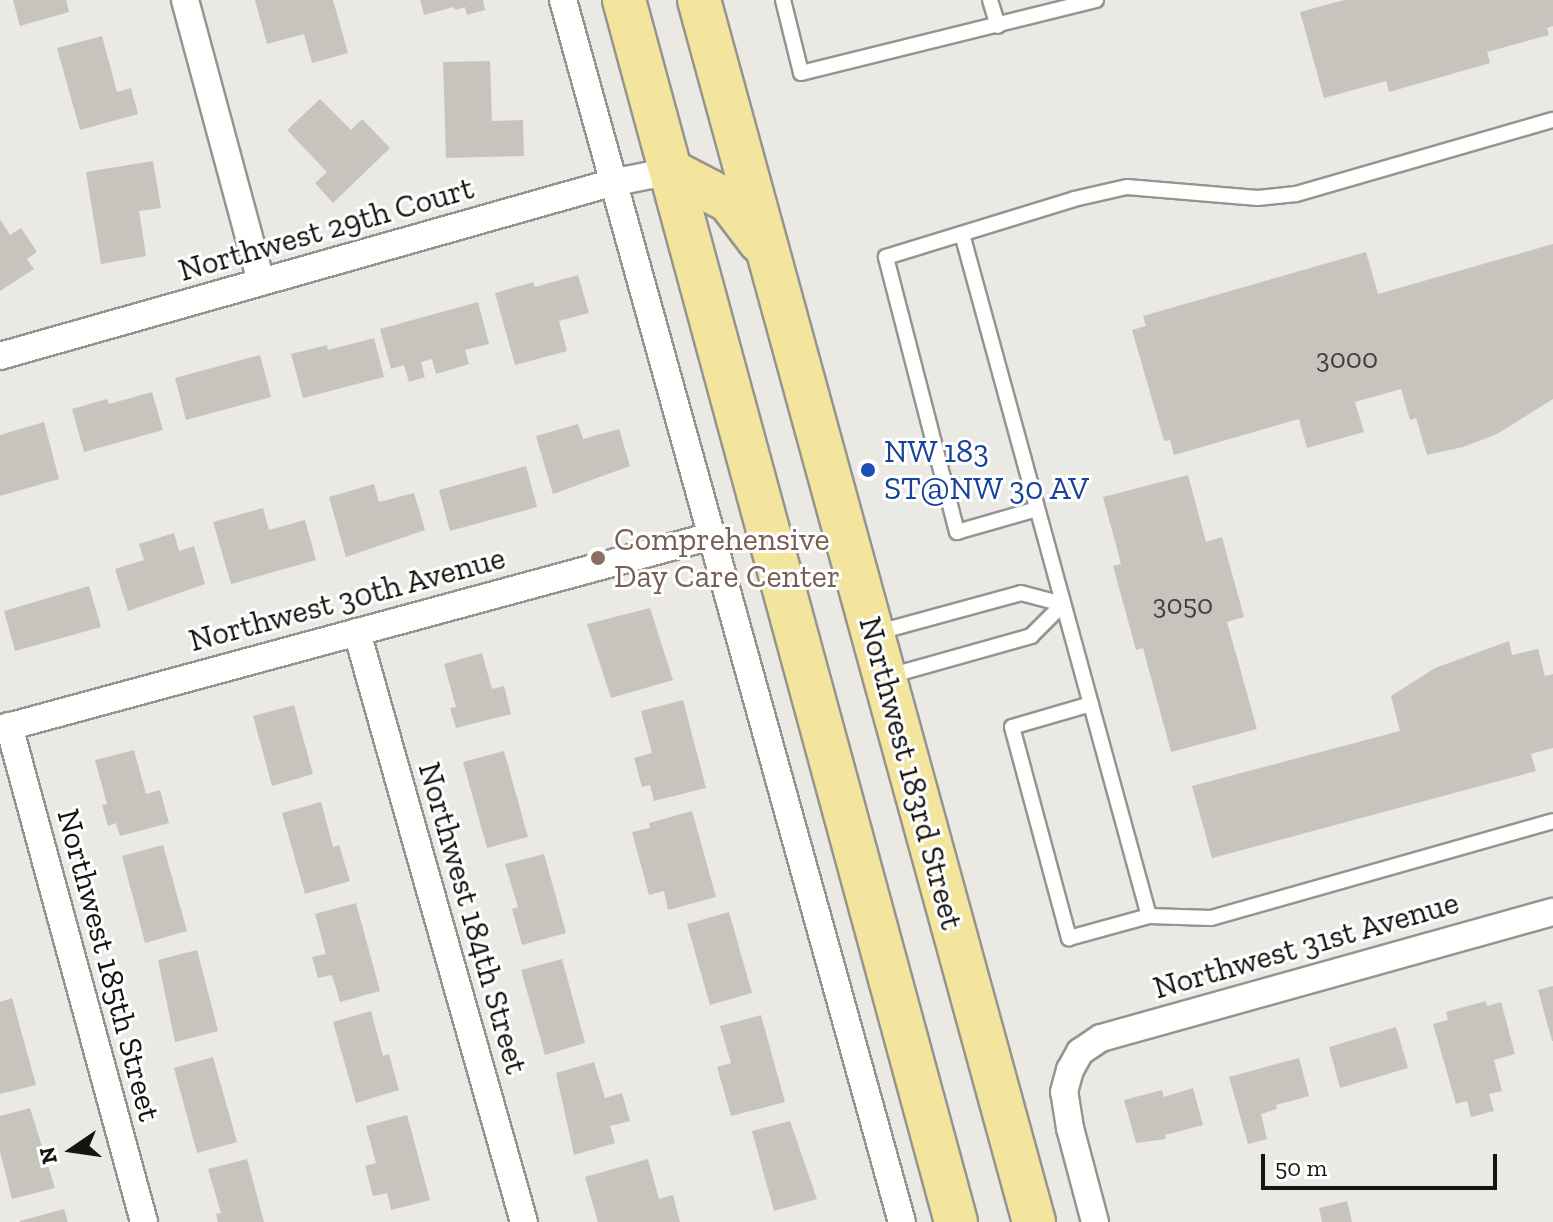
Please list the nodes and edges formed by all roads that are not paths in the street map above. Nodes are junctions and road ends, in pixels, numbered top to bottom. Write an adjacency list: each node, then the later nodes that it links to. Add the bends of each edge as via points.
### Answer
1 (185, 0): 14 (street)
2 (563, 0): 11 (street)
3 (624, 0): 10 (main road)
4 (699, 0): 13 (main road, Northwest 183rd Street)
5 (783, 0): 8 (lane, via 801,73)
6 (990, 0): 8 (lane)
7 (1096, 0): 8 (lane)
8 (998, 26)
9 (1553, 120): 12 (lane, via 1296,194 1258,198 1127,187)
10 (671, 171): 11 (street, Northwest 29th Court); 13 (main road, via 729,201); 30 (main road)
11 (611, 183): 14 (street, Northwest 29th Court); 17 (street)
12 (962, 234): 16 (lane); 16 (lane, via 886,257 957,532)
13 (770, 256): 20 (main road, Northwest 183rd Street)
14 (261, 282): 15 (street, Northwest 29th Court)
15 (0, 356)
16 (1037, 509): 18 (lane)
17 (712, 536): 19 (street, Northwest 30th Avenue); 29 (street)
18 (1063, 604): 20 (lane, via 1021,593); 21 (lane, via 1031,636); 22 (lane)
19 (357, 632): 23 (street, Northwest 30th Avenue); 28 (street, Northwest 184th Street)
20 (873, 633): 21 (main road, Northwest 183rd Street)
21 (885, 677): 31 (main road, Northwest 183rd Street)
22 (1091, 704): 26 (lane); 26 (lane, via 1012,727 1069,938)
23 (4, 728): 27 (street, Northwest 185th Street)
24 (1553, 821): 26 (lane, via 1211,918)
25 (1553, 912): 32 (street, Northwest 31st Avenue, via 1101,1038 1080,1052 1064,1092)
26 (1149, 916)
27 (144, 1222)
28 (524, 1222)
29 (902, 1222)
30 (956, 1222)
31 (1034, 1222)
32 (1095, 1222)

